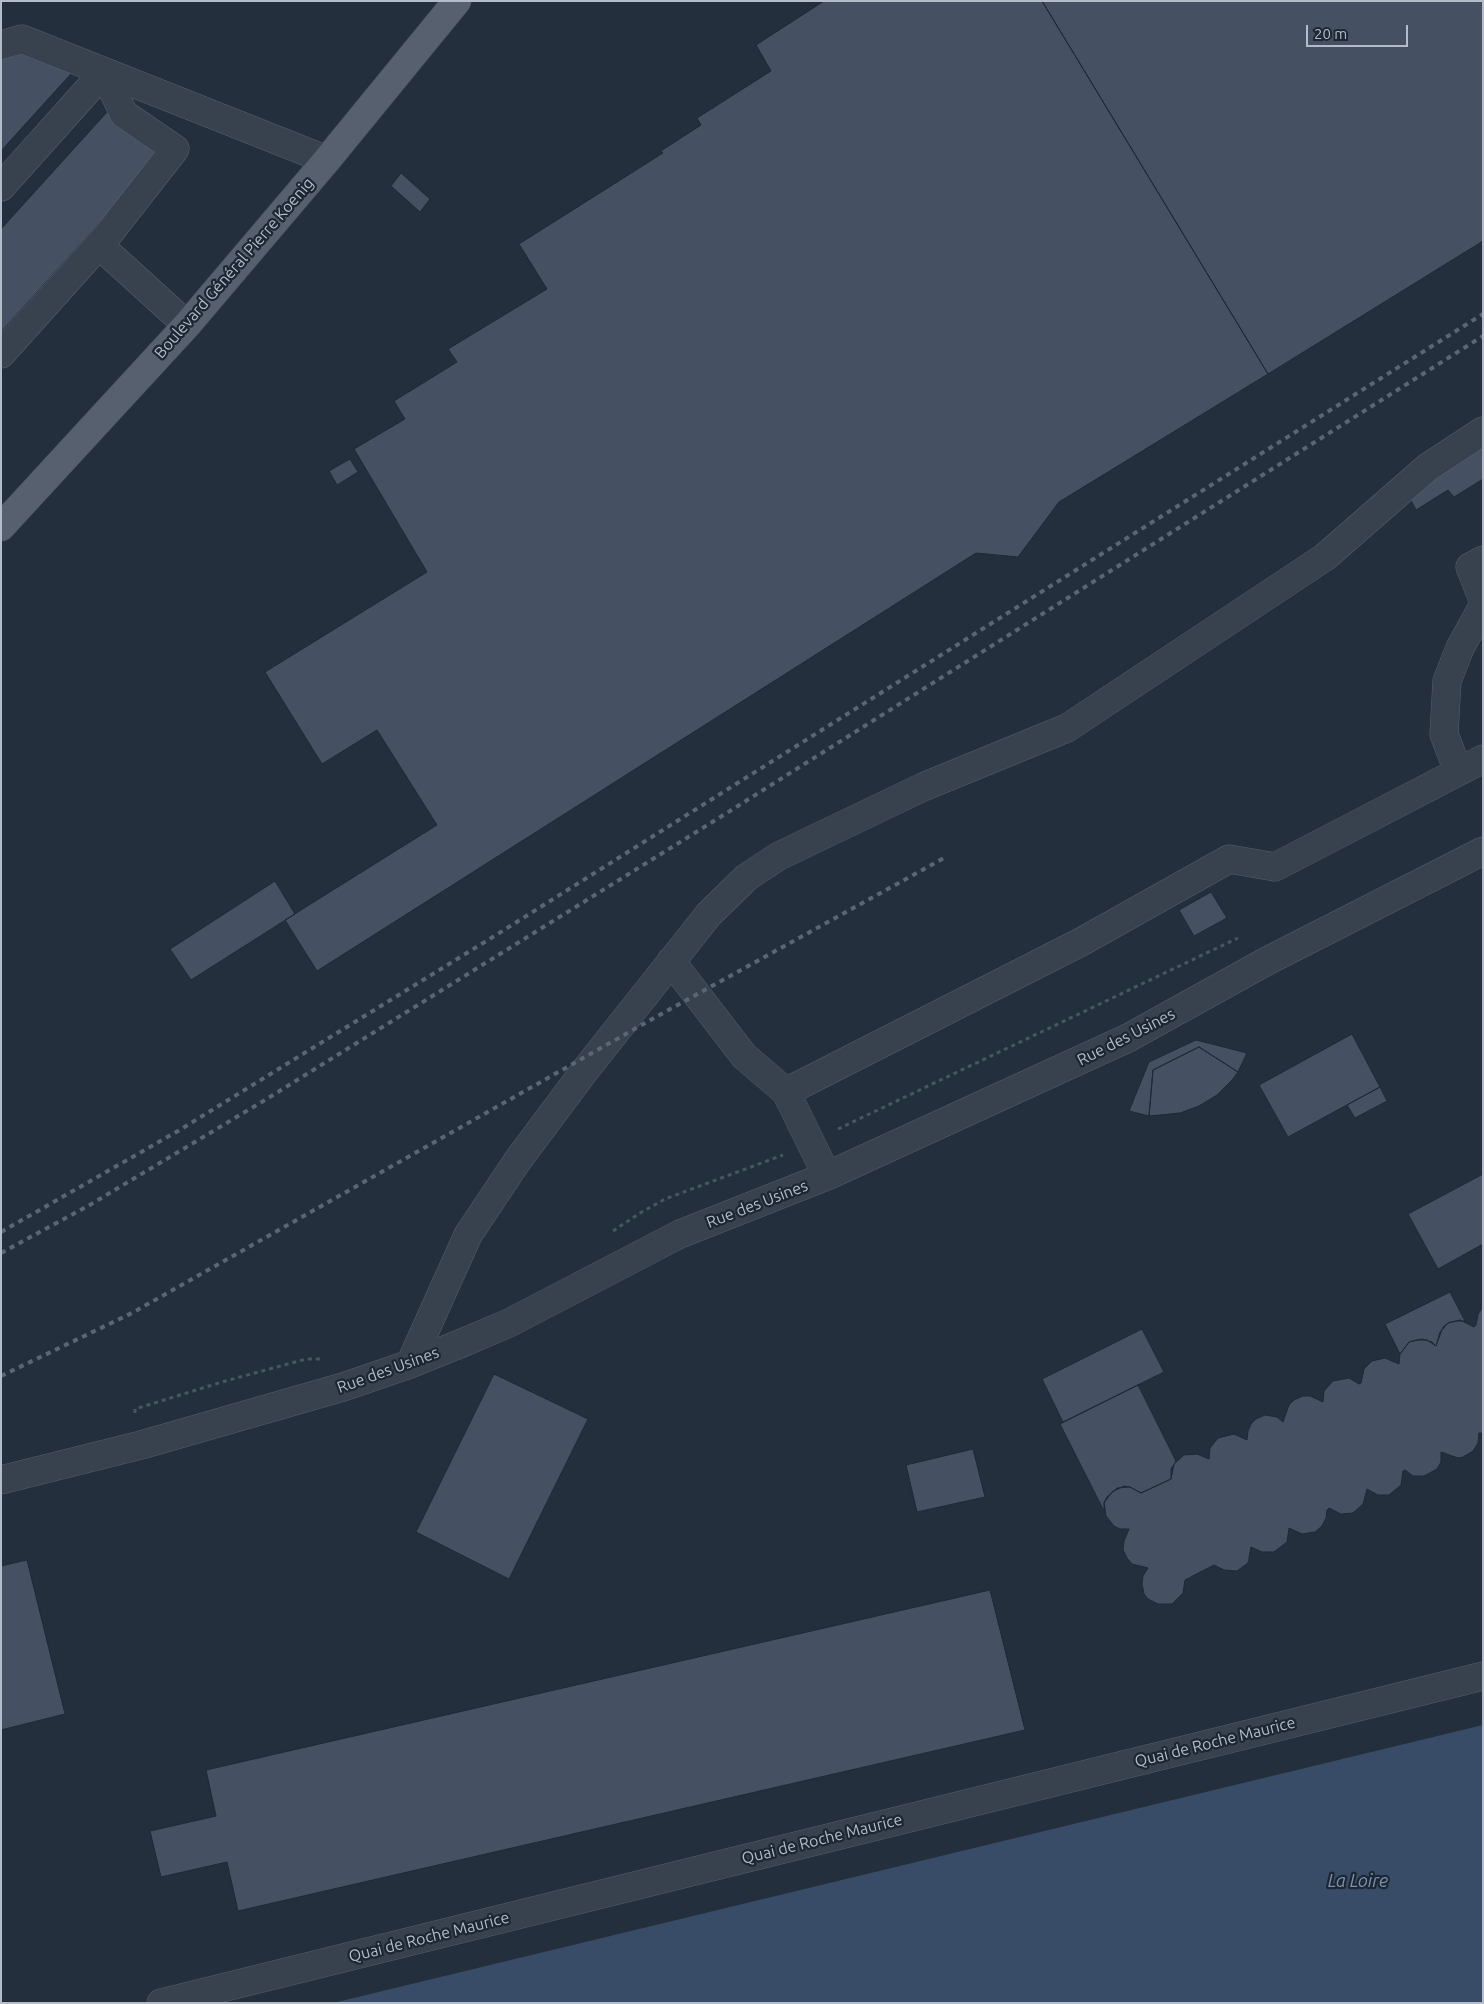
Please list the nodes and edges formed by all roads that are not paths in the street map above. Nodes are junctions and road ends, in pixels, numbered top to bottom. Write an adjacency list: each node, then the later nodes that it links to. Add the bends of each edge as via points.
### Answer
1 (457, 1): 4 (main road, Boulevard Général Pierre Koenig)
2 (1, 46): 3 (street, via 22,39)
3 (104, 72): 4 (street); 5 (street); 6 (street, via 124,114 175,149)
4 (327, 160): 7 (main road, Boulevard Général Pierre Koenig)
5 (1, 187)
6 (99, 245): 7 (street); 8 (street)
7 (187, 325): 10 (main road, Boulevard Général Pierre Koenig)
8 (1, 354)
9 (1483, 431): 17 (street, via 1428,467 1325,557 1067,728 923,786 779,856 747,877 709,914)
10 (2, 526)
11 (1483, 560): 12 (street, via 1470,567)
12 (1483, 600)
13 (1483, 606): 15 (street, via 1447,680 1444,734)
14 (1483, 759): 15 (street)
15 (1458, 772): 18 (street, via 1275,867 1230,859 1081,942)
16 (1483, 851): 19 (street, Rue des Usines, via 1267,961 1128,1038)
17 (671, 962): 18 (street, via 744,1056); 20 (street, via 518,1160 468,1234)
18 (786, 1092): 19 (street)
19 (827, 1176): 20 (street, Rue des Usines, via 680,1234 509,1323)
20 (410, 1364): 21 (street, Rue des Usines, via 255,1413)
21 (1, 1480)
22 (1483, 1676): 23 (street, Quai de Roche Maurice)
23 (161, 2003)

